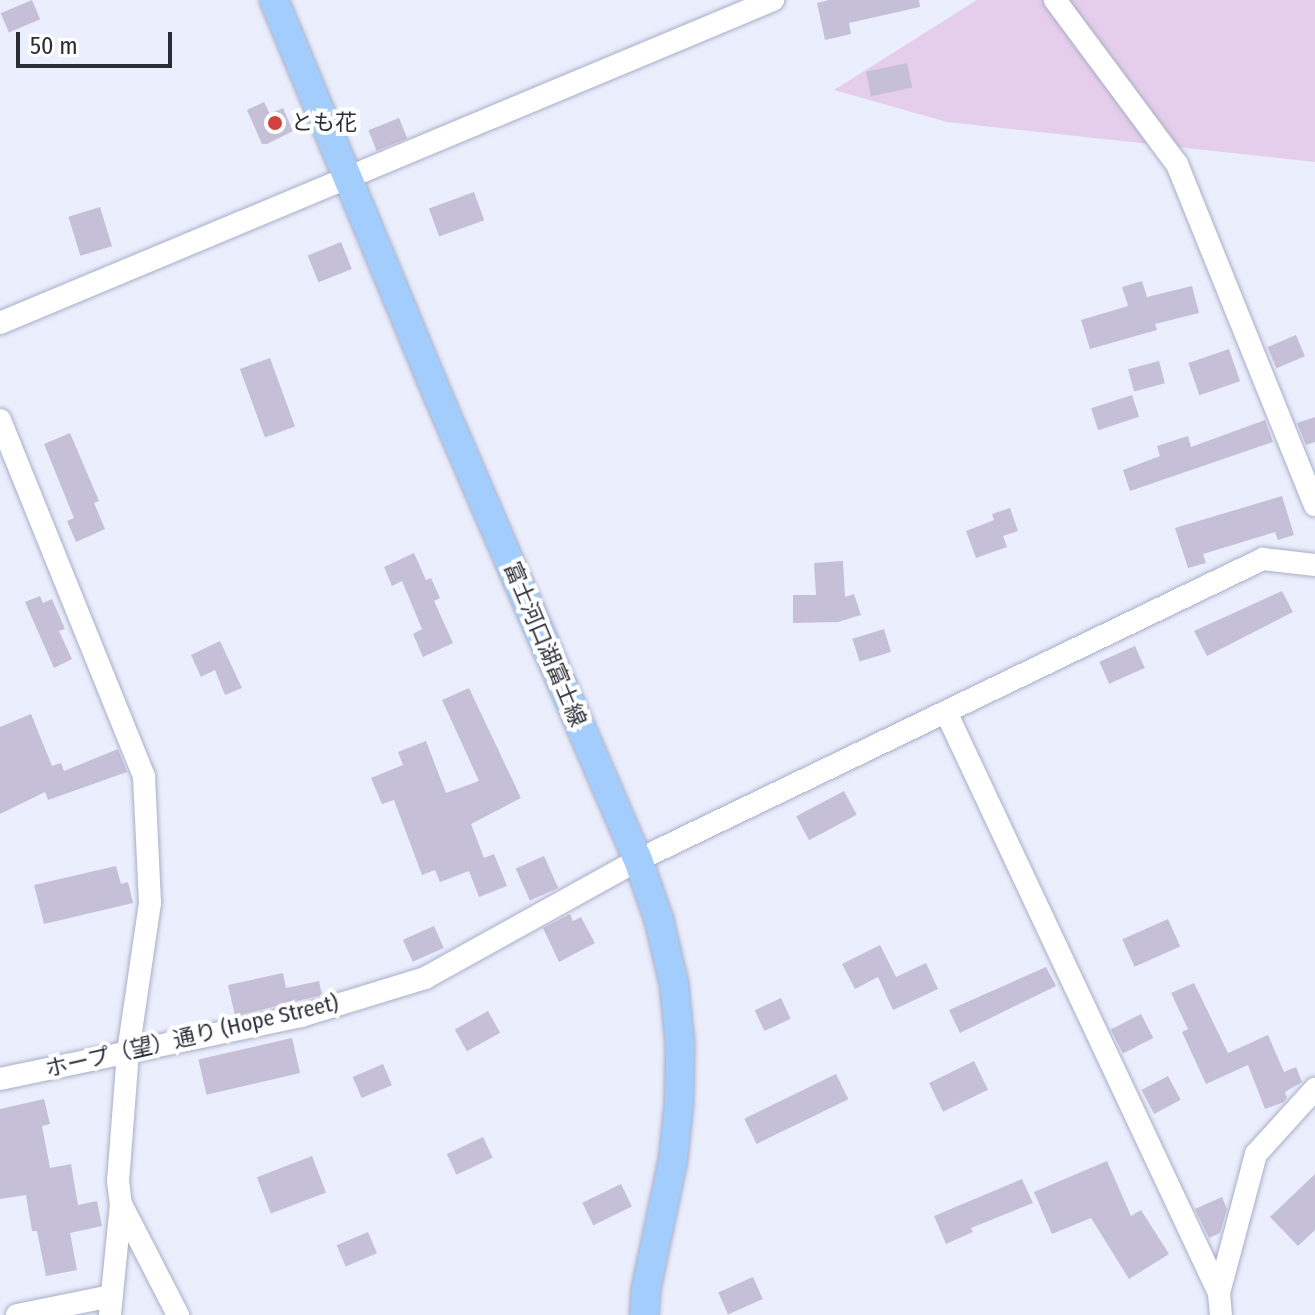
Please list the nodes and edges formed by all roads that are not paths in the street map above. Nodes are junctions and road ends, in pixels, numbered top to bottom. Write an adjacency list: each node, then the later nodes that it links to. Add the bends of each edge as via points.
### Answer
1 (274, 0): 4 (main road, 富士河口湖富士線)
2 (773, 0): 4 (street)
3 (1055, 0): 7 (street, via 1177,164)
4 (348, 177): 5 (street); 10 (main road, 富士河口湖富士線)
5 (0, 323)
6 (0, 420): 11 (street, via 144,776 150,903)
7 (1315, 505)
8 (1315, 565): 9 (street, ホープ（望）通り (Hope Street), via 1263,559)
9 (946, 712): 10 (street, ホープ（望）通り (Hope Street)); 15 (street)
10 (638, 860): 11 (street, ホープ（望）通り (Hope Street), via 425,978 301,1016); 19 (main road, 富士河口湖富士線, via 674,984 680,1044 673,1160)
11 (128, 1052): 12 (street, ホープ（望）通り (Hope Street)); 14 (street, via 118,1181)
12 (0, 1079)
13 (1315, 1089): 15 (street, via 1256,1154)
14 (121, 1204): 16 (street); 18 (street)
15 (1220, 1304)
16 (111, 1305): 17 (street)
17 (17, 1315)
18 (178, 1315)
19 (644, 1315)

